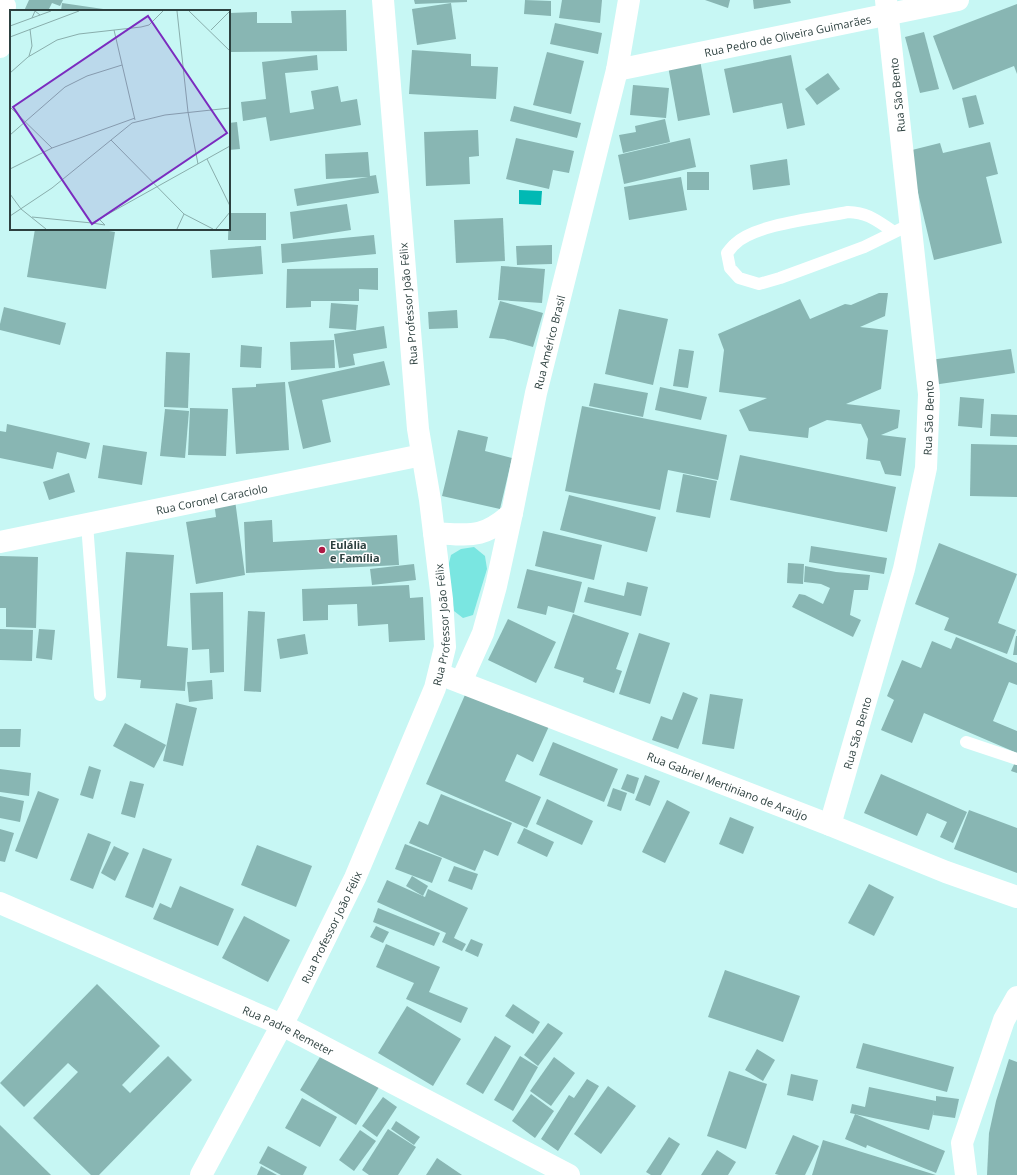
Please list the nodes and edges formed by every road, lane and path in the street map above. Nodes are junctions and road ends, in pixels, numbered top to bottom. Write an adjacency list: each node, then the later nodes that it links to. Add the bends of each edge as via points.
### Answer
1 (383, 0): 9 (street, Rua Professor João Félix)
2 (629, 0): 7 (street, Rua Américo Brasil)
3 (958, 0): 5 (street, Rua Pedro de Oliveira Guimarães)
4 (5, 5): 6 (street)
5 (887, 7): 7 (street, Rua Pedro de Oliveira Guimarães); 8 (street, Rua São Bento)
6 (0, 47)
7 (617, 70): 10 (street, Rua Américo Brasil, via 536,393)
8 (903, 228): 8 (lane, via 864,247 759,284 739,278 730,268 727,253 735,243 764,228 848,212 867,215); 19 (street, Rua São Bento, via 929,394 926,468 904,569)
9 (422, 455): 11 (street, Rua Coronel Caraciolo); 12 (street, Rua Professor João Félix)
10 (512, 513): 12 (street, via 486,532 470,535); 15 (street, Rua Américo Brasil, via 484,633)
11 (87, 524): 13 (street, Rua Coronel Caraciolo); 16 (lane)
12 (434, 533): 14 (street, Rua Professor João Félix, via 445,647)
13 (0, 542)
14 (438, 673): 15 (street, Rua Gabriel Mertiniano de Araújo); 23 (street, Rua Professor João Félix, via 435,688 355,878)
15 (461, 682): 19 (street, Rua Gabriel Mertiniano de Araújo)
16 (100, 695)
17 (966, 742): 18 (lane)
18 (1017, 759)
19 (830, 825): 20 (street, Rua Gabriel Mertiniano de Araújo, via 946,872)
20 (1017, 897)
21 (0, 903): 23 (street, Rua Padre Remeter)
22 (1017, 997): 26 (street, via 1004,1020 962,1143)
23 (282, 1025): 24 (street, Rua Professor João Félix); 25 (street, Rua Padre Remeter)
24 (201, 1175)
25 (569, 1175)
26 (966, 1175)

